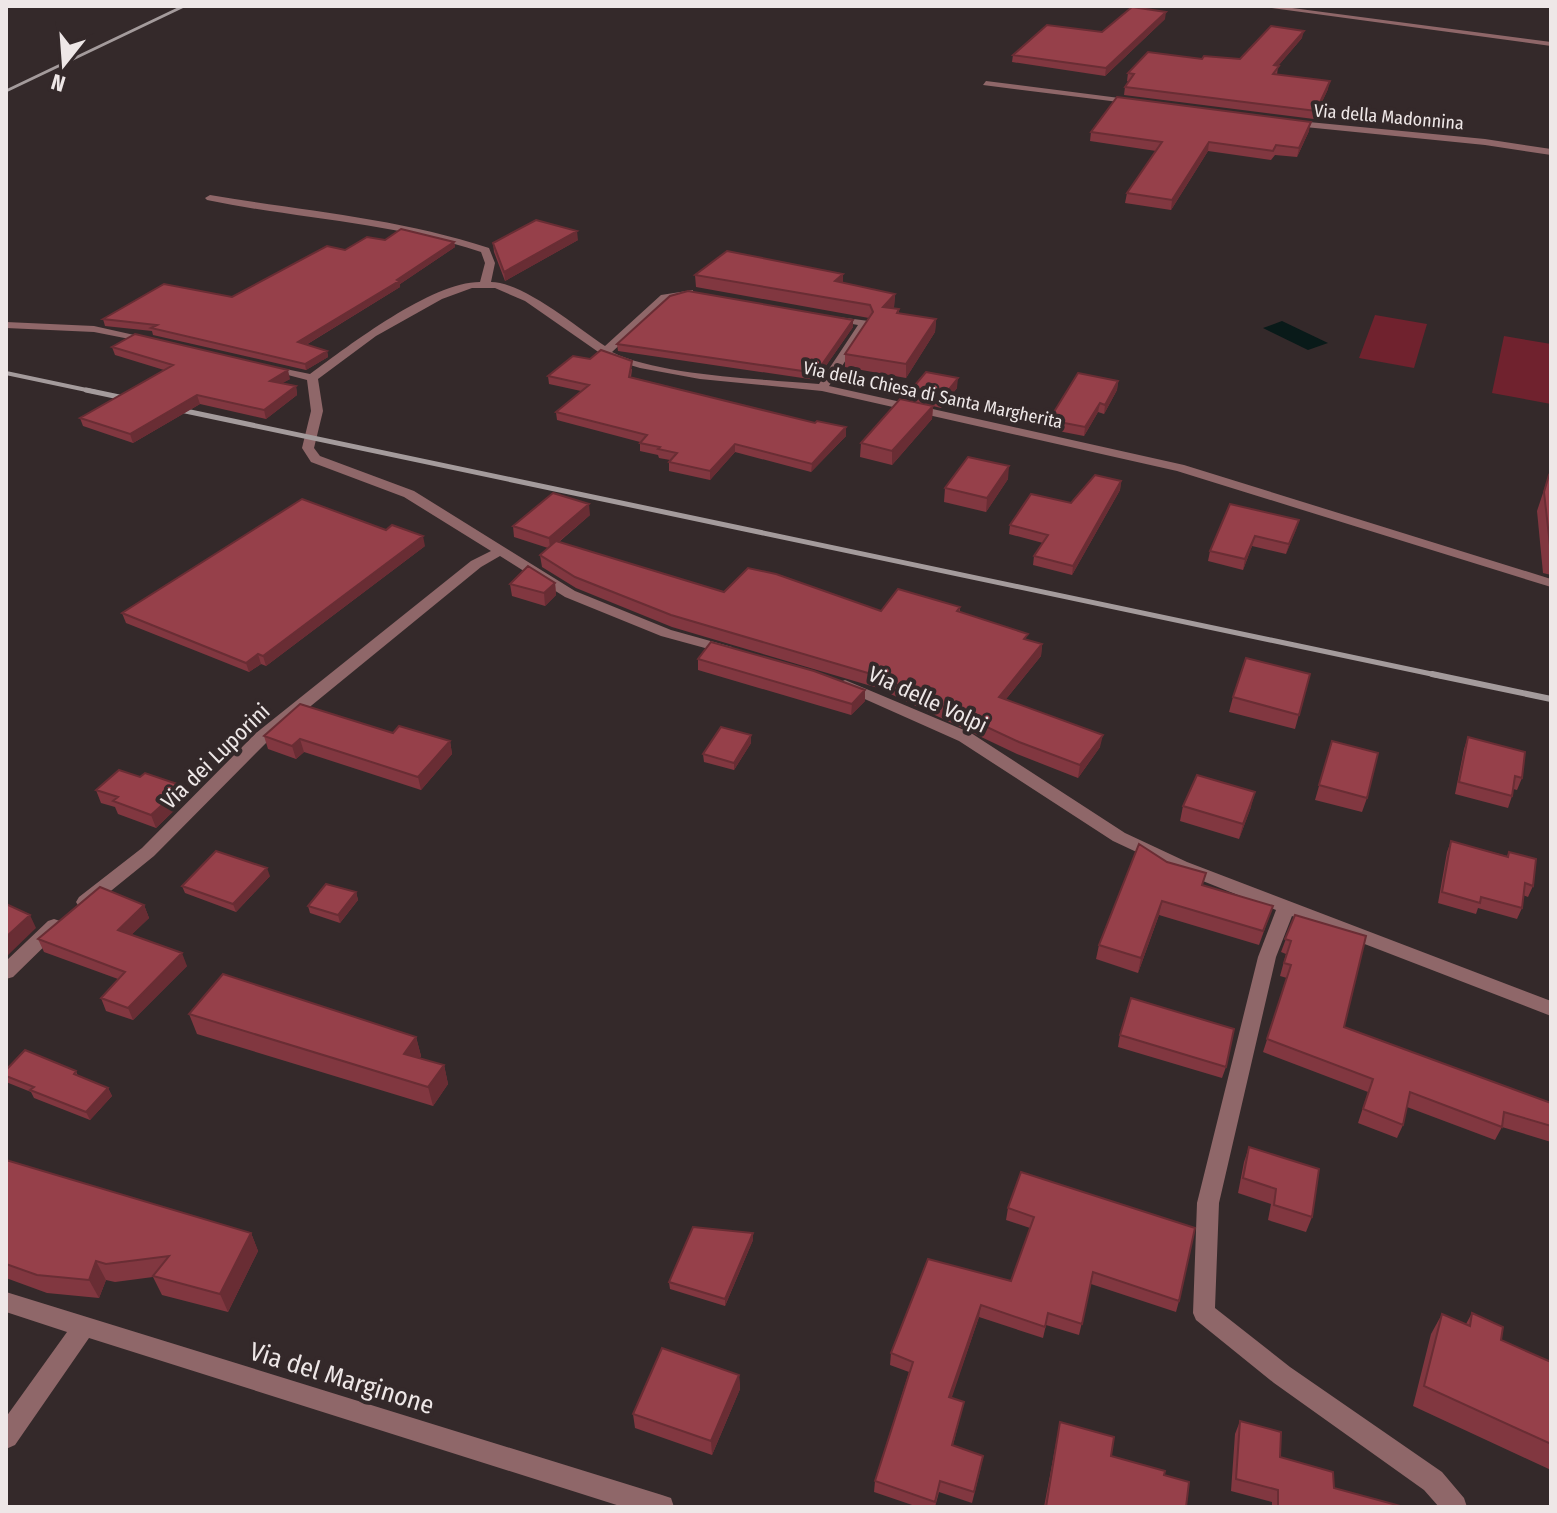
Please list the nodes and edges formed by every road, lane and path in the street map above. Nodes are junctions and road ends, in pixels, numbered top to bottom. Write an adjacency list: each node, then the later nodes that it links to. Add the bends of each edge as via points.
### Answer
1 (1261, 6): 2 (street)
2 (1551, 44)
3 (986, 83): 4 (street)
4 (1139, 103)
5 (1279, 121): 6 (street, Via della Madonnina)
6 (1551, 152)
7 (210, 198): 8 (street, via 459,240 485,250 490,263)
8 (485, 284): 13 (street, Via della Chiesa di Santa Margherita, via 529,299); 15 (street, via 438,297 372,334)
9 (702, 294): 13 (street, via 665,297)
10 (821, 316): 16 (street, via 865,323)
11 (6, 325): 12 (street, via 94,329)
12 (172, 345)
13 (605, 352): 16 (street, Via della Chiesa di Santa Margherita, via 644,366 700,376)
14 (265, 367): 15 (street)
15 (312, 378): 17 (street, via 317,411 308,448 315,459 409,494)
16 (822, 388): 18 (street, Via della Chiesa di Santa Margherita, via 1180,468)
17 (500, 551): 19 (street, via 570,594 666,633); 22 (street, Via dei Luporini, via 476,564 262,737 148,852 60,921)
18 (1551, 583)
19 (743, 655)
20 (833, 681): 21 (street, Via delle Volpi, via 965,737 1119,837)
21 (1286, 907): 23 (street, Via delle Volpi); 28 (street, via 1267,957 1208,1203 1204,1313 1433,1481)
22 (6, 972)
23 (1551, 1009)
24 (6, 1302): 25 (street, Via del Marginone)
25 (84, 1326): 26 (street); 27 (street, Via del Marginone)
26 (6, 1437)
27 (662, 1507)
28 (1455, 1507)

